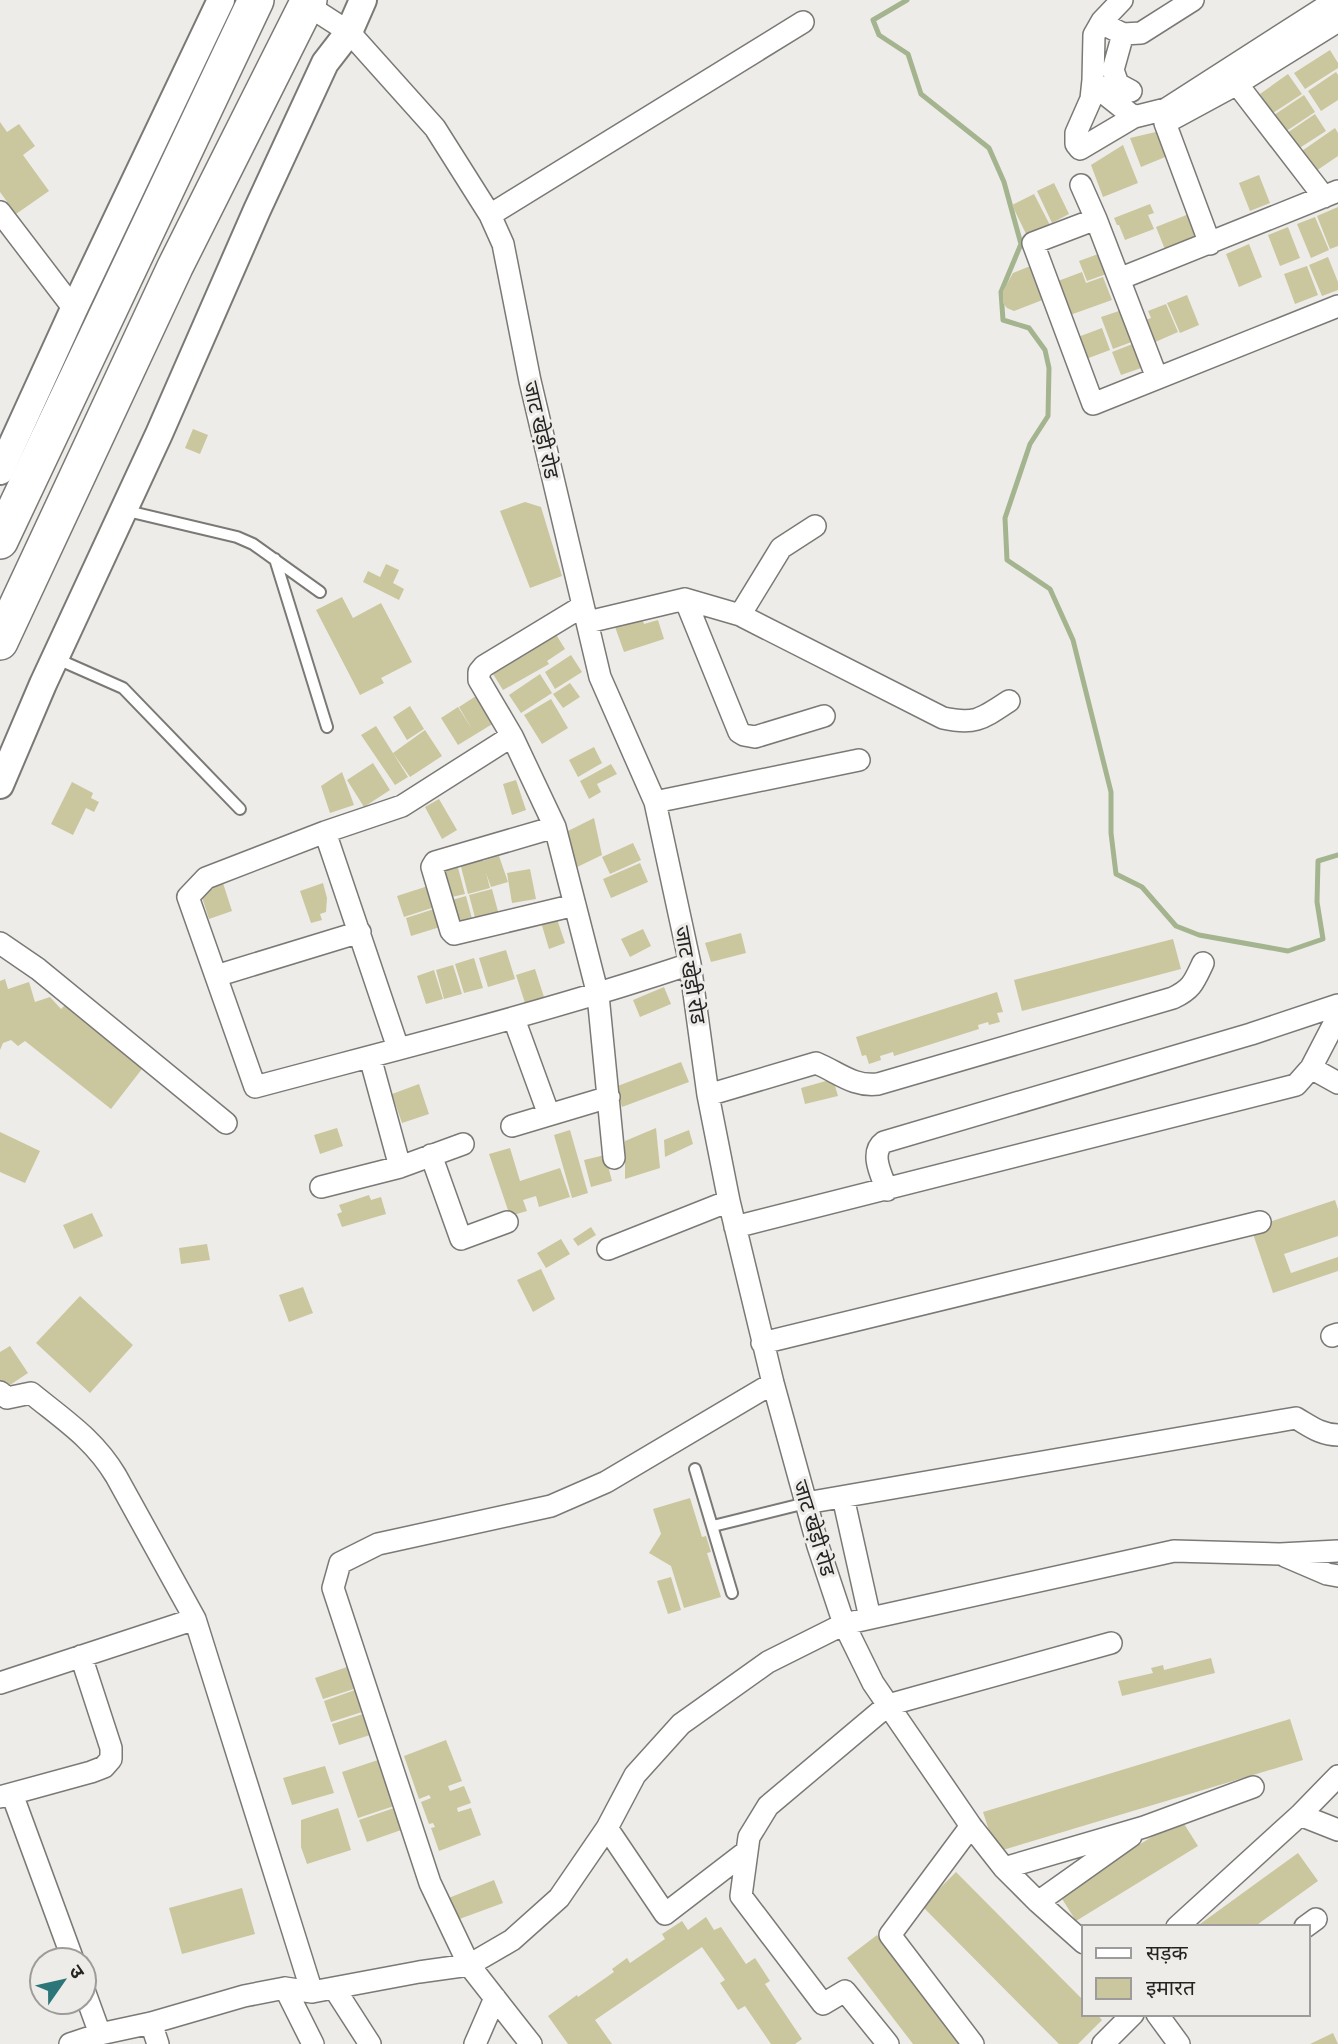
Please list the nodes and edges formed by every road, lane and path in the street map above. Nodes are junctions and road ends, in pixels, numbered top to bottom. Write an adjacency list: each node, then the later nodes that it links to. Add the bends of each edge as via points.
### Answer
1 (221, 0): 25 (street)
2 (256, 0): 27 (main road)
3 (363, 0): 11 (street)
4 (1122, 0): 9 (street)
5 (1194, 0): 12 (street, via 1141,33)
6 (1336, 0): 16 (street, via 1166,109)
7 (308, 2): 11 (street, जाट खेड़ी रोड); 36 (main road, via 174,267)
8 (803, 23): 20 (street)
9 (1101, 23): 12 (street); 13 (street, via 1094,35)
10 (1334, 30): 14 (street)
11 (349, 32): 20 (street, जाट खेड़ी रोड, via 435,128); 28 (street, via 325,63)
12 (1123, 34): 15 (street, via 1113,70 1118,84)
13 (1093, 80): 16 (street); 16 (street, via 1091,99 1076,133 1080,149)
14 (1237, 84): 18 (street); 22 (street, via 1166,123)
15 (1131, 90)
16 (1134, 117)
17 (1081, 185): 21 (street)
18 (1331, 194): 22 (street)
19 (0, 212): 25 (street)
20 (490, 215): 34 (street, जाट खेड़ी रोड, via 503,244)
21 (1096, 219): 23 (street); 26 (street, via 1033,243 1093,404)
22 (1210, 244): 23 (street)
23 (1119, 279): 26 (street)
24 (1338, 306): 26 (street)
25 (74, 309): 27 (street)
26 (1157, 378)
27 (7, 469): 30 (main road)
28 (123, 510): 31 (lane, via 237,537); 37 (street)
29 (816, 526): 35 (street, via 782,548)
30 (0, 541)
31 (275, 559): 32 (lane); 40 (lane)
32 (320, 592)
33 (685, 599): 34 (street); 35 (street); 39 (street, via 739,732 755,737)
34 (585, 614): 41 (street, via 479,672 479,680); 44 (street, जाट खेड़ी रोड, via 600,677)
35 (740, 615): 38 (street, via 943,718 976,720)
36 (0, 642)
37 (55, 658): 43 (street); 45 (lane, via 123,688)
38 (1009, 701)
39 (824, 716)
40 (327, 727)
41 (512, 736): 46 (street); 47 (street, via 402,806)
42 (859, 760): 44 (street)
43 (0, 785)
44 (655, 802): 52 (street, जाट खेड़ी रोड)
45 (240, 809)
46 (555, 827): 48 (street); 48 (street, via 435,862 432,867 454,934)
47 (325, 832): 49 (street); 53 (street, via 206,878 188,897)
48 (575, 905): 54 (street)
49 (360, 932): 53 (street); 58 (street)
50 (0, 943): 65 (street)
51 (1203, 963): 62 (street, via 1193,985 1173,998 878,1084 854,1083 816,1063)
52 (690, 964): 54 (street); 62 (street, जाट खेड़ी रोड)
53 (216, 976): 59 (street, via 255,1087)
54 (598, 995): 57 (street); 63 (street)
55 (1338, 1005): 72 (street, via 884,1142 877,1153)
56 (1338, 1016): 60 (street)
57 (514, 1018): 58 (street); 64 (street)
58 (398, 1048): 59 (street)
59 (370, 1057): 70 (street)
60 (1311, 1068): 61 (street); 72 (street, via 1297,1085)
61 (1338, 1083)
62 (708, 1095): 73 (street, जाट खेड़ी रोड)
63 (609, 1097): 64 (street); 69 (street)
64 (550, 1115): 66 (street)
65 (226, 1123)
66 (512, 1126)
67 (463, 1144): 68 (street)
68 (431, 1155): 70 (street); 74 (street, via 461,1239)
69 (614, 1158)
70 (400, 1167): 71 (street)
71 (321, 1187)
72 (887, 1190): 76 (street)
73 (729, 1201): 76 (street, जाट खेड़ी रोड); 77 (street)
74 (507, 1222)
75 (1260, 1222): 78 (street)
76 (735, 1227): 78 (street, जाट खेड़ी रोड)
77 (608, 1249)
78 (762, 1343): 79 (street, जाट खेड़ी रोड)
79 (773, 1383): 84 (street, जाट खेड़ी रोड); 111 (street, via 606,1482 551,1506 378,1544 340,1563 333,1588 430,1883)
80 (0, 1392): 91 (street, via 7,1398 31,1393 93,1443)
81 (1338, 1435): 83 (street, via 1319,1432 1296,1418)
82 (695, 1469): 85 (lane)
83 (843, 1497): 84 (street); 90 (street)
84 (806, 1503): 85 (lane); 92 (street, जाट खेड़ी रोड)
85 (713, 1526): 89 (lane)
86 (1338, 1551): 87 (street)
87 (1280, 1554): 88 (street); 90 (street, via 1174,1551)
88 (1338, 1576)
89 (732, 1593)
90 (870, 1618): 92 (street)
91 (195, 1619): 94 (street); 114 (street)
92 (844, 1624): 96 (street, जाट खेड़ी रोड); 103 (street, via 768,1662 681,1724 635,1775)
93 (1111, 1643): 96 (street)
94 (81, 1656): 95 (street); 99 (street, via 111,1759 91,1772)
95 (0, 1683)
96 (888, 1705): 101 (street, जाट खेड़ी रोड); 105 (street, via 768,1806 749,1837)
97 (1338, 1776): 100 (street)
98 (1253, 1787): 102 (street)
99 (6, 1795): 110 (street)
100 (1300, 1815): 104 (street); 108 (street)
101 (971, 1826): 106 (street, जाट खेड़ी रोड); 127 (street, via 890,1935)
102 (1144, 1827): 106 (street); 107 (street)
103 (607, 1828): 105 (street, via 665,1913); 111 (street, via 559,1898 512,1940)
104 (1338, 1830)
105 (747, 1851): 126 (street, via 741,1896 823,2004 845,1992)
106 (1004, 1867): 107 (street, जाट खेड़ी रोड)
107 (1038, 1902): 109 (street, जाट खेड़ी रोड)
108 (1179, 1925)
109 (1082, 1941)
110 (67, 1946)
111 (469, 1965): 113 (street); 115 (street)
112 (285, 1988): 114 (street); 118 (street); 122 (street)
113 (334, 1988): 114 (street); 123 (street)
114 (312, 1992)
115 (495, 1998): 124 (street); 125 (street)
116 (93, 2016): 119 (street)
117 (1131, 2016): 128 (street)
118 (151, 2023): 119 (street); 121 (street)
119 (100, 2034): 120 (street)
120 (70, 2044)
121 (159, 2044)
122 (313, 2044)
123 (370, 2044)
124 (475, 2044)
125 (531, 2044)
126 (888, 2044)
127 (974, 2044)
128 (1103, 2044)

